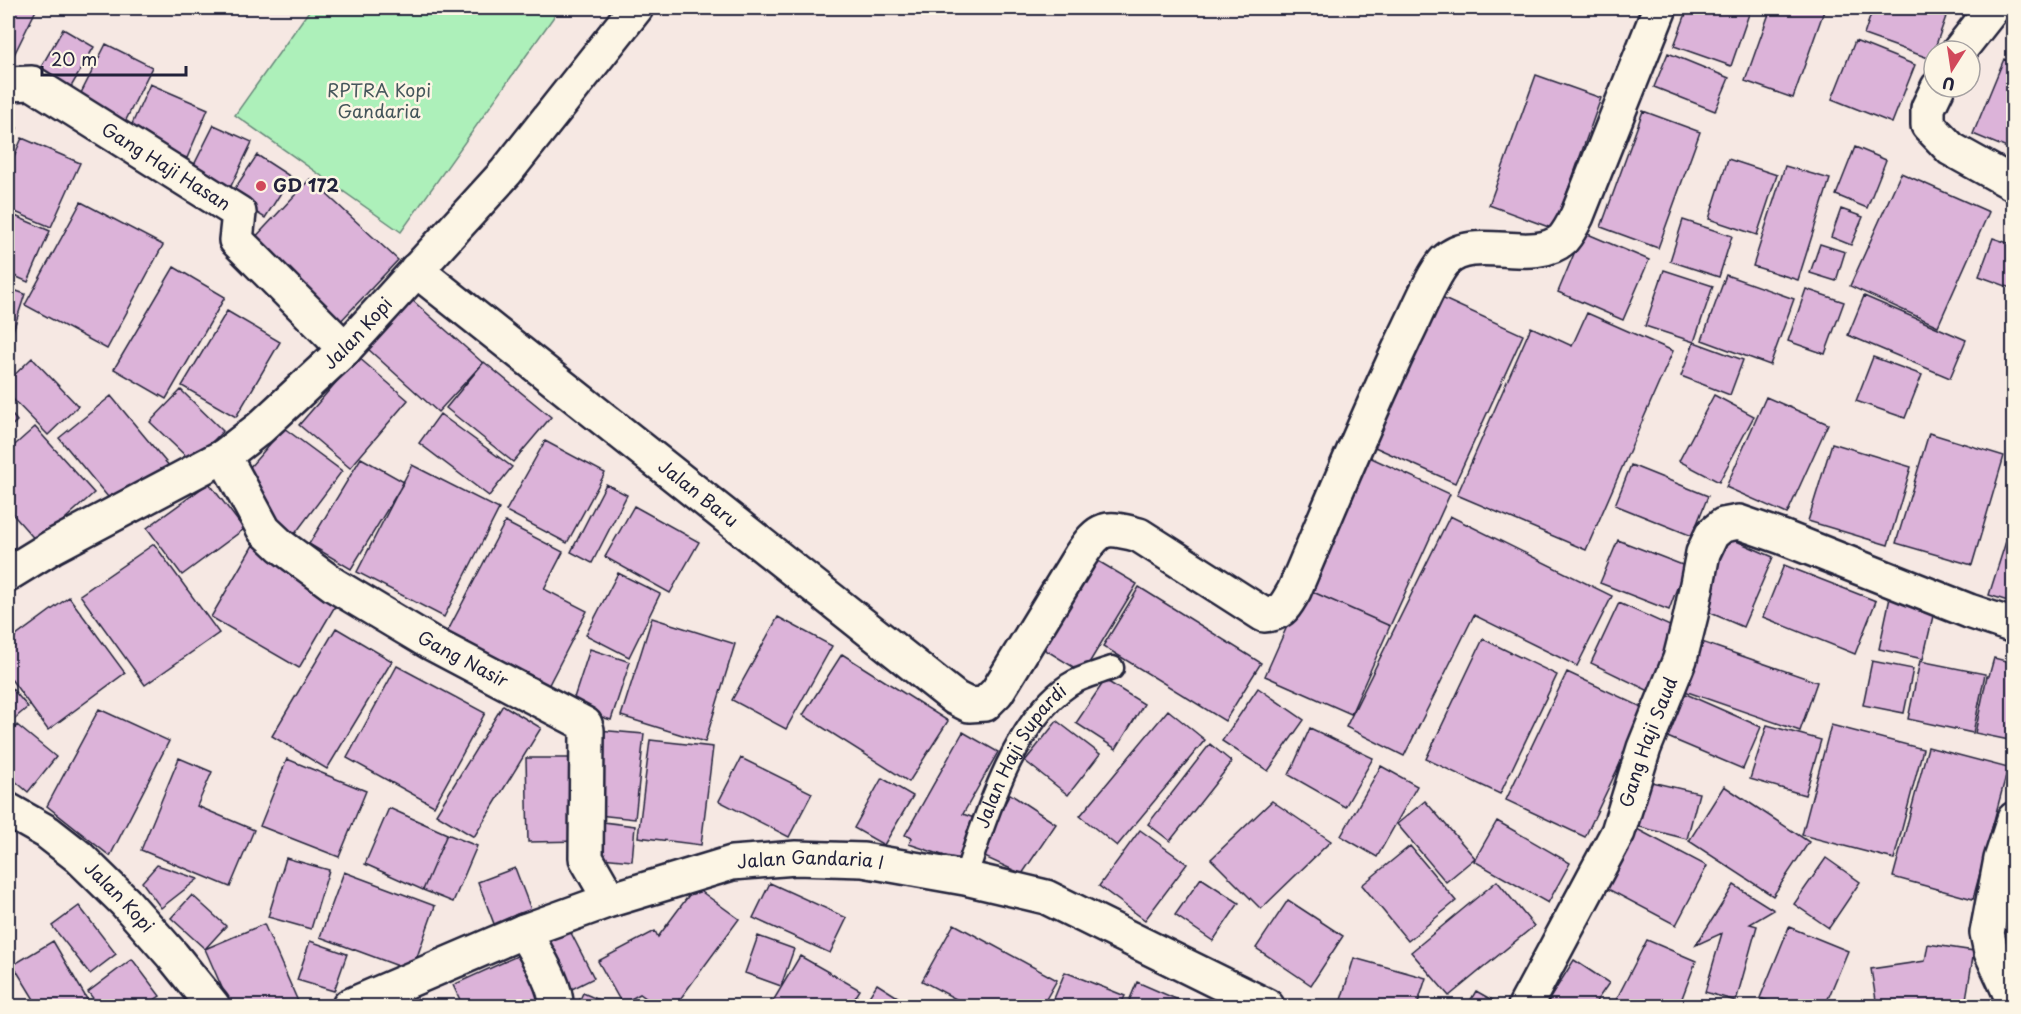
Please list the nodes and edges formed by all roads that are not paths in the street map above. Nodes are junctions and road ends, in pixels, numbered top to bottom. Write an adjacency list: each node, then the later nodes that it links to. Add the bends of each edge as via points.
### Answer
1 (636, 8): 8 (street, Jalan Kopi, via 506,172)
2 (1660, 8): 8 (street, Jalan Baru, via 1577,216 1562,240 1548,247 1457,252 1444,262 1370,410 1284,608 1276,614 1264,615 1139,535 1110,529 1099,532 1080,556 997,692 985,704 969,705 955,698)
3 (1993, 8): 4 (street)
4 (1968, 39)
5 (8, 84): 9 (street, Gang Haji Hasan, via 32,83 239,213 236,240)
6 (1932, 99): 7 (street, via 1928,125 1951,149)
7 (2013, 184)
8 (416, 270): 9 (street, Jalan Kopi)
9 (345, 349): 10 (street, Jalan Kopi)
10 (224, 456): 11 (street, Jalan Kopi); 17 (street, Gang Nasir, via 264,530 290,553 334,585 431,643 585,724 586,858)
11 (8, 574)
12 (2013, 626): 24 (street, Gang Haji Saud, via 1739,522 1723,525 1712,534 1703,553 1680,659 1644,748 1618,832)
13 (1112, 668): 16 (lane, Jalan Haji Supardi, via 1069,684 1042,709 1020,741 1002,779)
14 (8, 810): 20 (street, Jalan Kopi, via 47,832 79,857 172,955)
15 (2013, 819): 19 (street, via 1987,933)
16 (965, 878): 17 (street, Jalan Gandaria I, via 863,860 796,858 732,863); 23 (street, Jalan Gandaria I, via 1046,897)
17 (610, 900): 18 (street, Jalan Gandaria I)
18 (524, 931): 21 (street, Jalan Gandaria I); 22 (street, via 550,983)
19 (2013, 1002)
20 (213, 1006)
21 (349, 1006)
22 (556, 1006)
23 (1267, 1006)
24 (1525, 1006)

